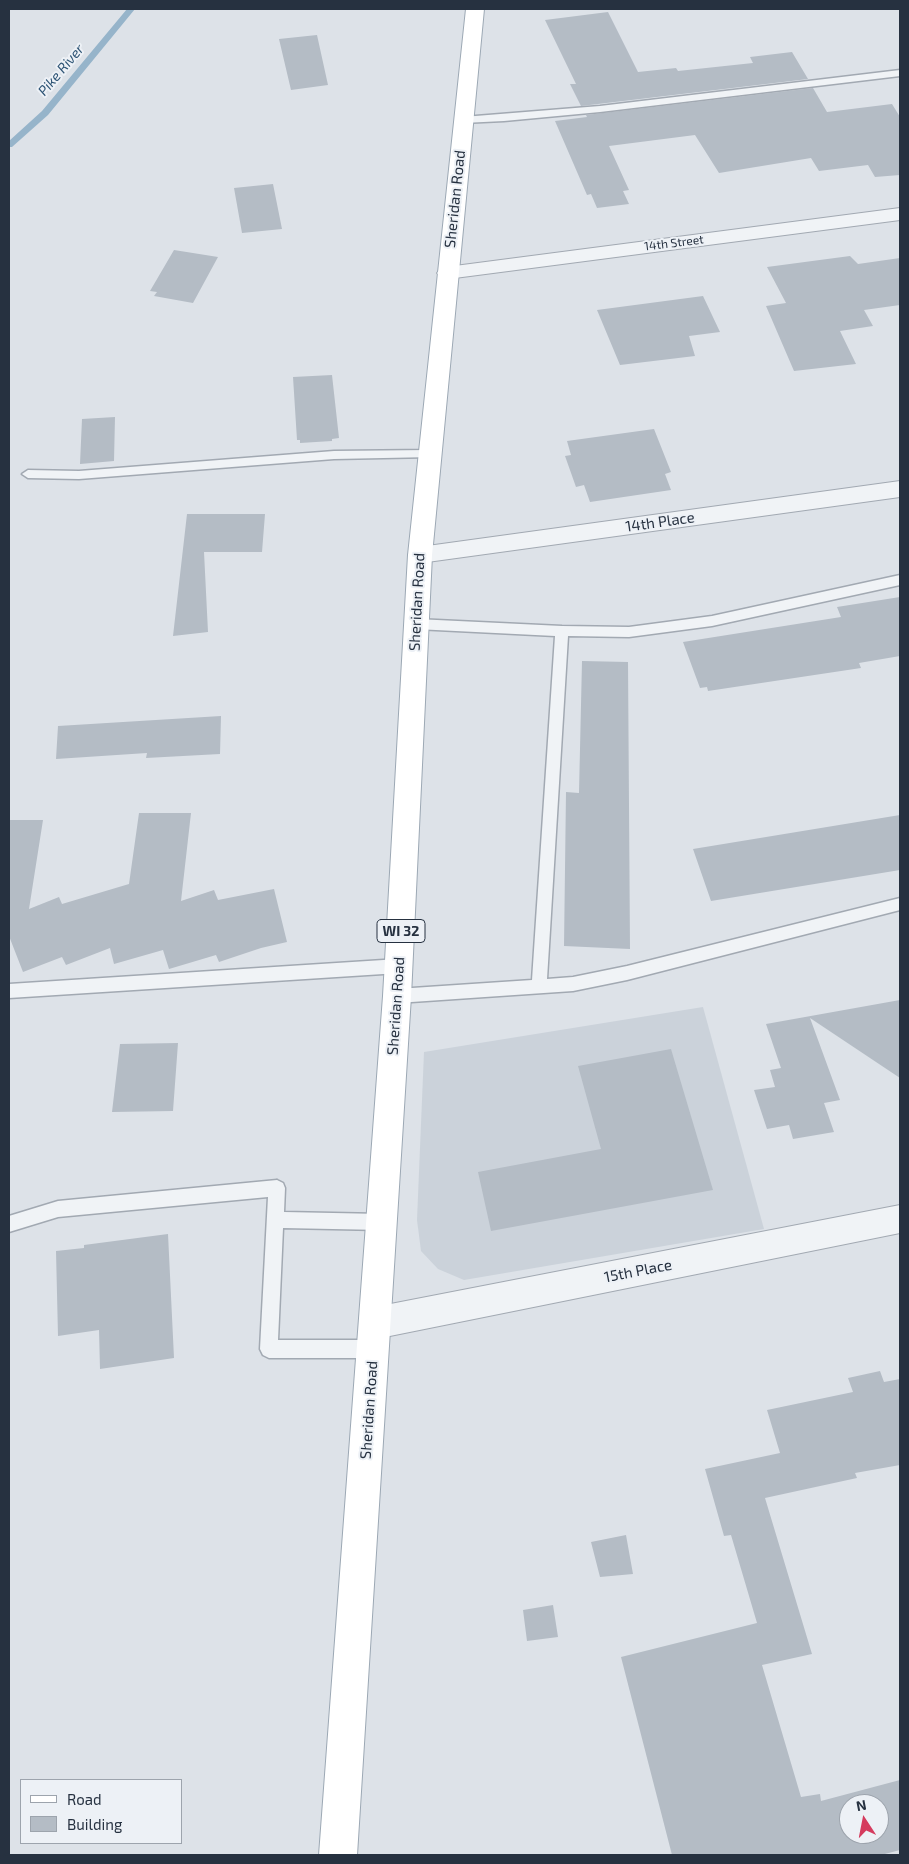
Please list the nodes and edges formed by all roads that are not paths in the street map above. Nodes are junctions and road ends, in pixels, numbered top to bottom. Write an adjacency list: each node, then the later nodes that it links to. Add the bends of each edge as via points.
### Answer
1 (475, 9): 3 (main road, Sheridan Road / WI 32)
2 (900, 73): 3 (lane, via 600,109)
3 (464, 120): 5 (main road, Sheridan Road / WI 32)
4 (900, 214): 5 (street, 14th Street)
5 (447, 273): 6 (main road, Sheridan Road / WI 32)
6 (429, 454): 7 (lane, via 334,455 79,475); 9 (main road, Sheridan Road / WI 32)
7 (28, 474)
8 (900, 489): 9 (street, 14th Place)
9 (420, 555): 11 (main road, Sheridan Road / WI 32)
10 (900, 580): 12 (lane, via 670,628 629,632)
11 (416, 624): 12 (lane); 14 (main road, Sheridan Road / WI 32)
12 (562, 631): 15 (lane)
13 (900, 904): 15 (lane, via 627,974)
14 (399, 966): 16 (lane); 17 (main road, Sheridan Road / WI 32)
15 (539, 987): 17 (lane)
16 (9, 991)
17 (397, 996): 20 (main road, Sheridan Road / WI 32)
18 (900, 1219): 22 (street, 15th Place)
19 (276, 1220): 20 (lane); 21 (lane, via 278,1188 58,1209); 22 (lane, via 269,1348)
20 (382, 1222): 22 (main road, Sheridan Road / WI 32)
21 (9, 1224)
22 (374, 1336): 23 (main road, Sheridan Road / WI 32)
23 (338, 1855)

